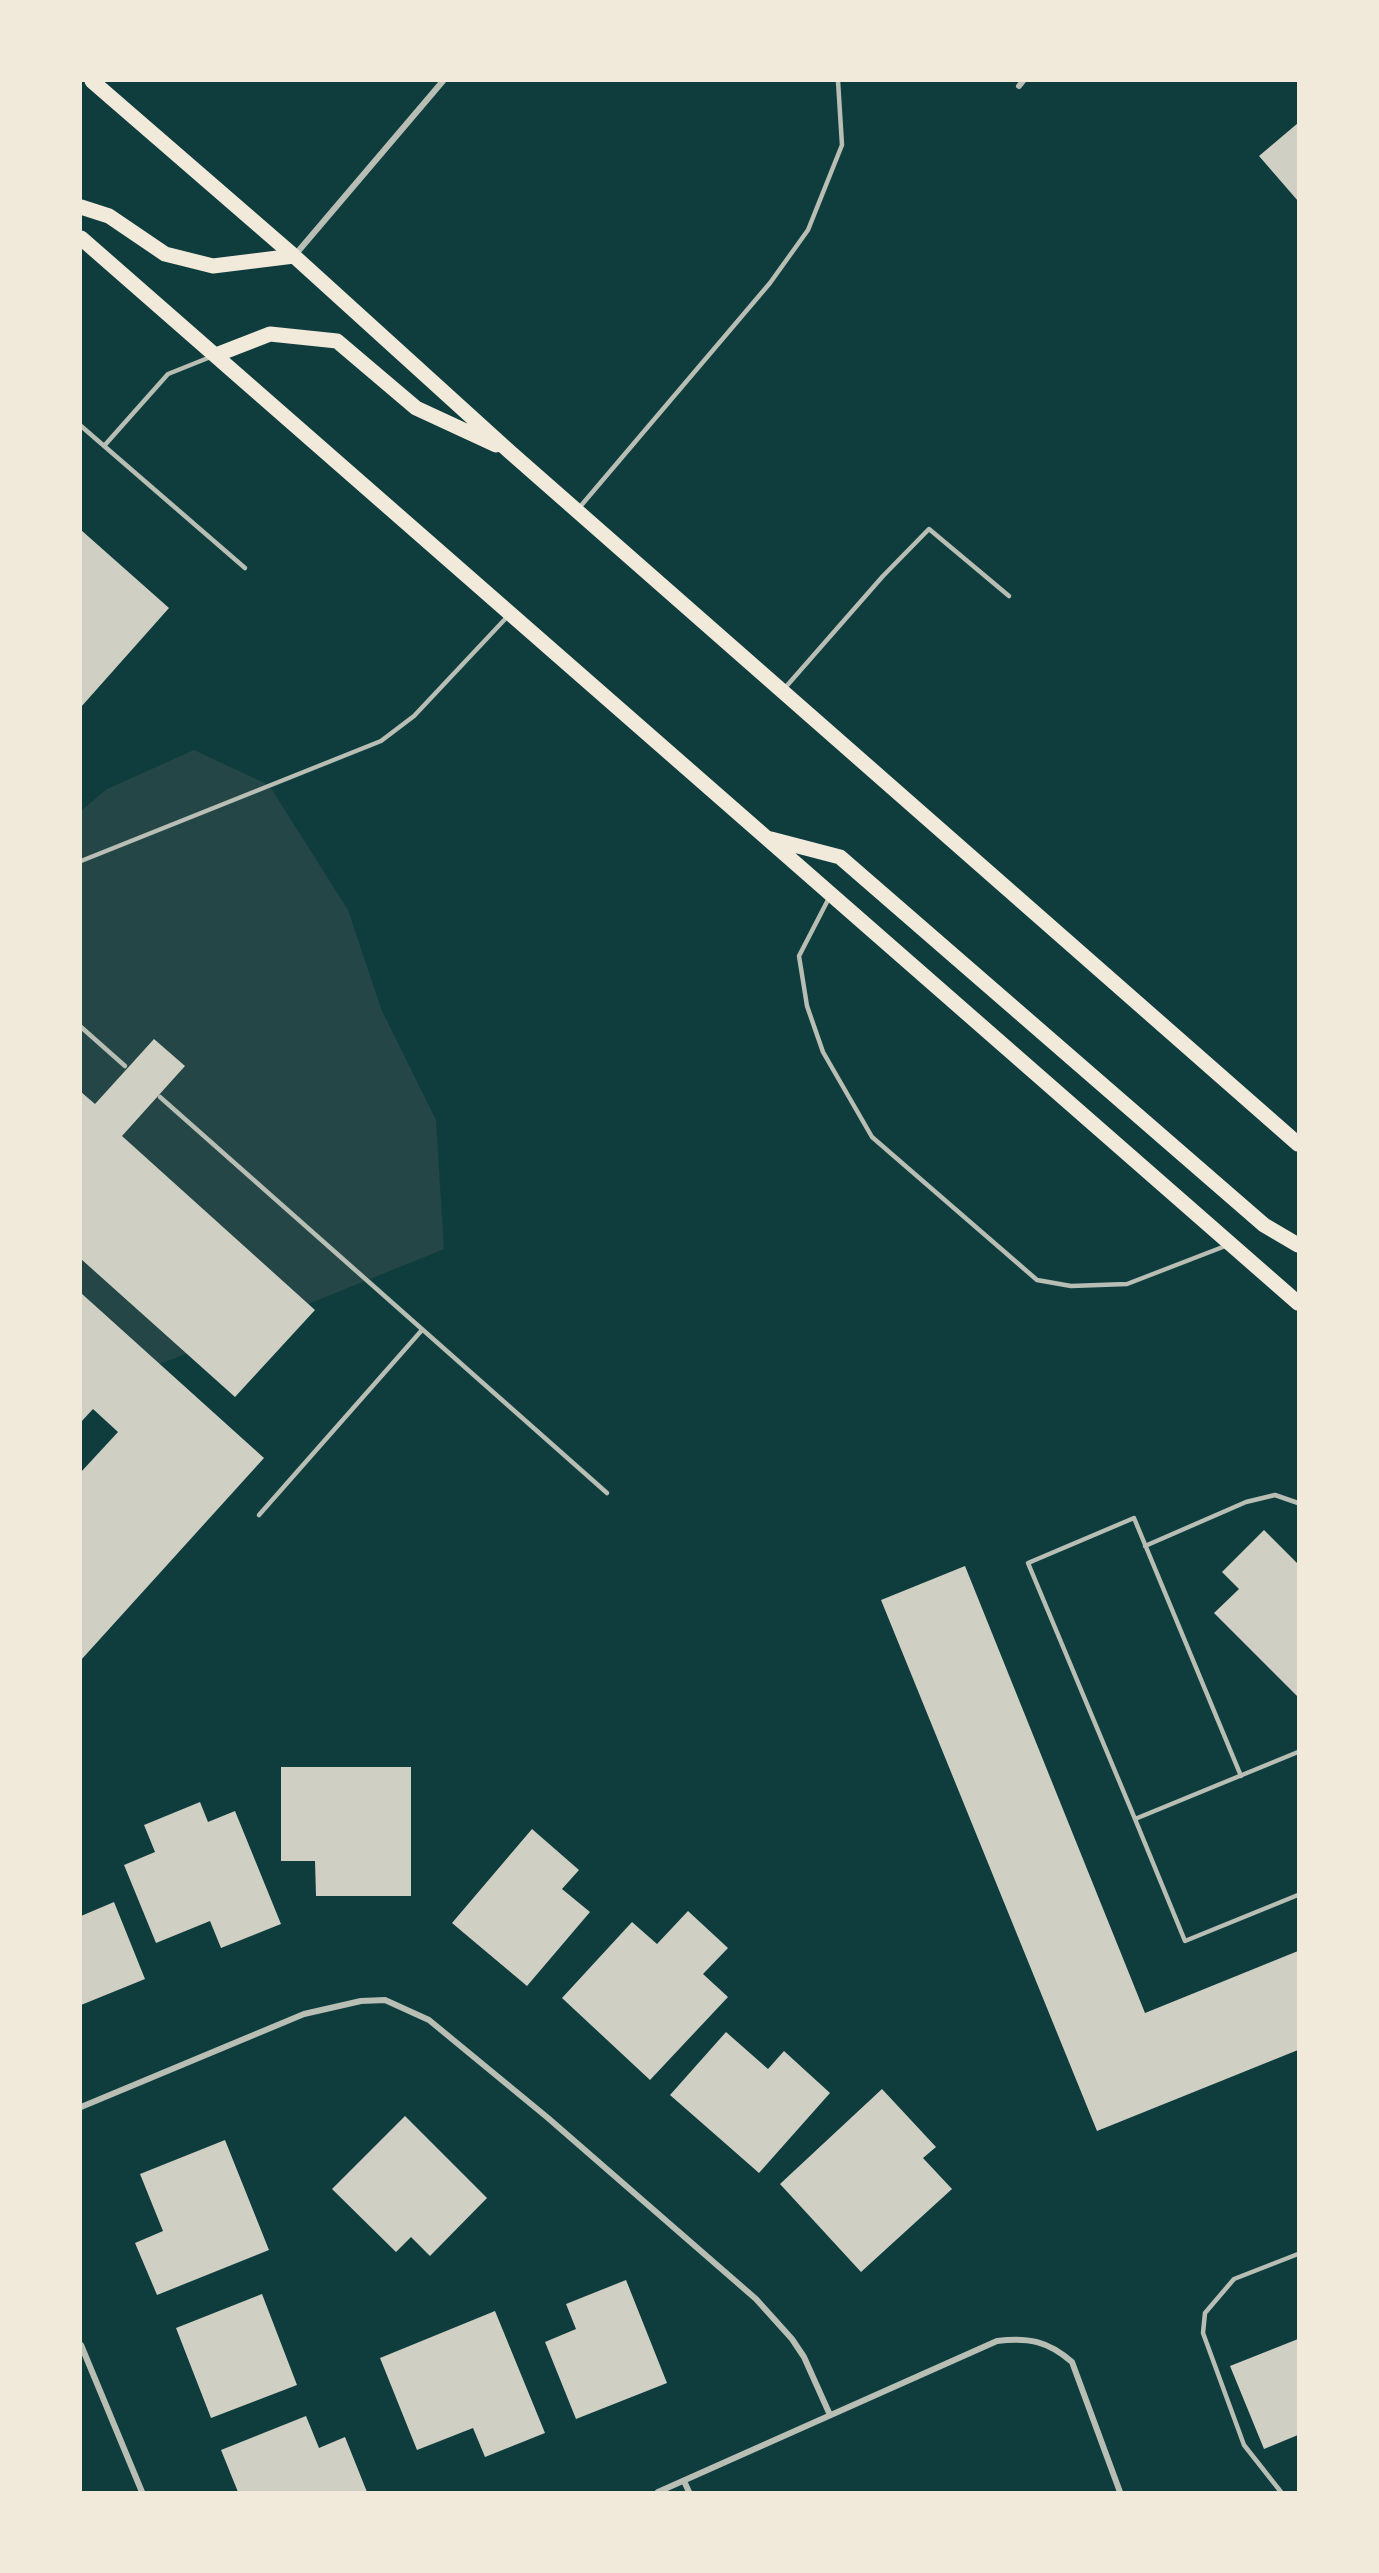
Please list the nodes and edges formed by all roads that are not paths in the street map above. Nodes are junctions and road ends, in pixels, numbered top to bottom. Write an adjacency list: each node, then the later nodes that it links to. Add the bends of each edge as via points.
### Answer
1 (92, 81): 6 (main road)
2 (443, 81): 6 (street)
3 (838, 81): 11 (lane, via 842,145 808,230 770,283)
4 (81, 207): 6 (main road, via 109,216 165,254 213,266)
5 (81, 238): 7 (main road)
6 (294, 256): 10 (main road)
7 (216, 355): 9 (lane, via 168,374); 10 (main road, via 270,334 337,341 416,408); 14 (main road)
8 (81, 426): 9 (lane)
9 (104, 446): 12 (lane)
10 (510, 452): 11 (main road)
11 (577, 511): 15 (main road)
12 (245, 568)
13 (1009, 596): 15 (lane, via 929,528)
14 (511, 613): 16 (main road); 17 (lane, via 414,716 381,741)
15 (782, 691): 22 (main road)
16 (768, 838): 18 (main road); 24 (main road, via 840,857 1263,1225)
17 (81, 861)
18 (831, 894): 23 (main road); 23 (lane, via 799,956 807,1006 823,1052 872,1137 1037,1280 1071,1286 1127,1284)
19 (81, 1027): 20 (lane)
20 (125, 1066)
21 (160, 1097): 26 (lane)
22 (1298, 1144)
23 (1230, 1244): 25 (main road)
24 (1298, 1245)
25 (1298, 1303)
26 (422, 1330): 27 (lane); 29 (lane)
27 (607, 1493)
28 (1298, 1503): 30 (lane, via 1275,1495 1246,1502)
29 (259, 1515)
30 (1145, 1546): 32 (lane); 33 (lane, via 1134,1518 1028,1563)
31 (1298, 1752): 32 (lane)
32 (1242, 1776): 33 (lane)
33 (1135, 1819): 34 (lane, via 1185,1941)
34 (1298, 1895)
35 (81, 2107): 38 (street, via 304,2014 361,2001 385,2000 429,2020 756,2299 804,2357)
36 (1298, 2254): 44 (lane, via 1233,2279 1205,2313 1203,2333 1244,2445)
37 (81, 2345): 40 (street)
38 (830, 2415): 39 (street); 43 (street, via 997,2341 1030,2340 1056,2348 1072,2362)
39 (684, 2481): 41 (street); 42 (street)
40 (142, 2492)
41 (658, 2492)
42 (689, 2492)
43 (1120, 2492)
44 (1281, 2492)

